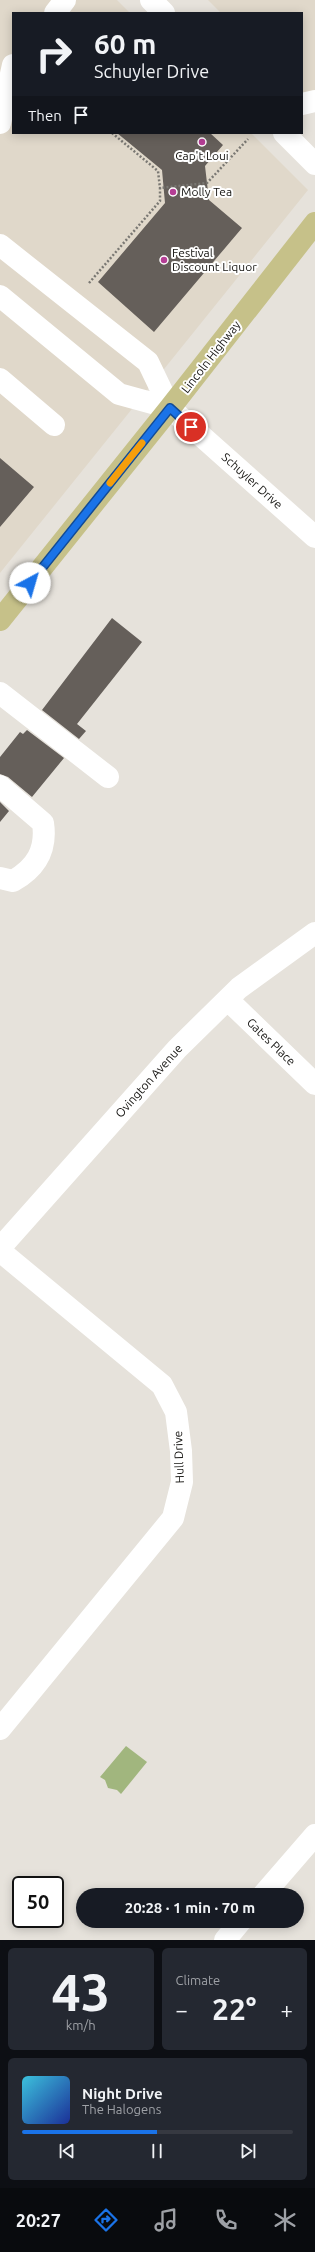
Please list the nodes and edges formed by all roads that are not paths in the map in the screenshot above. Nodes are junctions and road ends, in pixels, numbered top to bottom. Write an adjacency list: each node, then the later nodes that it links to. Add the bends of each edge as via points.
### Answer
1 (65, 0): 3 (street)
2 (151, 0): 4 (street)
3 (56, 12)
4 (163, 12)
5 (12, 69): 8 (street)
6 (315, 101): 7 (street)
7 (303, 104)
8 (0, 123)
9 (285, 134): 10 (street)
10 (315, 164)
11 (315, 223): 15 (main road, Lincoln Highway)
12 (0, 245): 15 (street, via 148,362)
13 (0, 296): 15 (street, via 119,394)
14 (0, 379): 16 (street)
15 (170, 408): 17 (street, Schuyler Drive); 18 (main road, Lincoln Highway)
16 (54, 425)
17 (315, 537)
18 (0, 620)
19 (0, 693): 20 (street)
20 (108, 777)
21 (0, 786): 22 (street, via 43,823 44,833 37,862 24,875 13,881)
22 (0, 878)
23 (315, 933): 24 (street, Ovington Avenue, via 239,988)
24 (228, 1000): 25 (street, Gates Place); 26 (street, Ovington Avenue, via 178,1049)
25 (315, 1084)
26 (0, 1248)
27 (0, 1251): 28 (street, Hull Drive, via 162,1385 176,1412 182,1482 173,1518)
28 (0, 1729)
29 (315, 1835): 30 (street)
30 (269, 1888)
31 (235, 1928): 32 (street)
32 (225, 1940)

